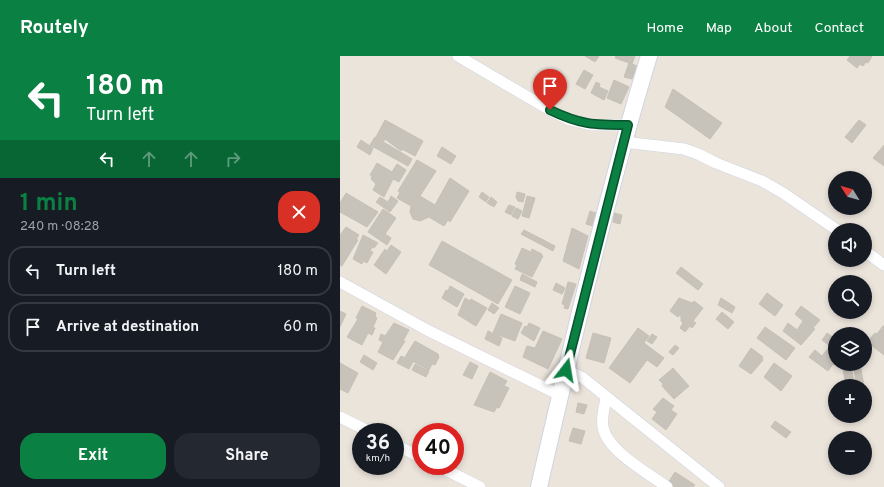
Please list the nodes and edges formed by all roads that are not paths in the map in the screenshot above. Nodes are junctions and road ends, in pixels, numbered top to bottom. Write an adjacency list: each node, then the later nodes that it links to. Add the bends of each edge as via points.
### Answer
1 (458, 56): 3 (street, via 570,120 592,125)
2 (649, 56): 3 (street)
3 (628, 125): 4 (street)
4 (624, 142): 5 (street, via 684,149 698,154 767,184); 9 (street)
5 (828, 224)
6 (872, 256): 7 (street)
7 (884, 265)
8 (340, 282): 10 (street, via 429,331)
9 (566, 370): 10 (street); 11 (street, via 583,378)
10 (560, 395): 16 (street)
11 (606, 396): 17 (street, via 602,426 606,438 616,450); 18 (street)
12 (340, 417): 13 (street)
13 (352, 423)
14 (456, 475): 15 (street)
15 (480, 487)
16 (539, 487)
17 (667, 487)
18 (719, 487)

